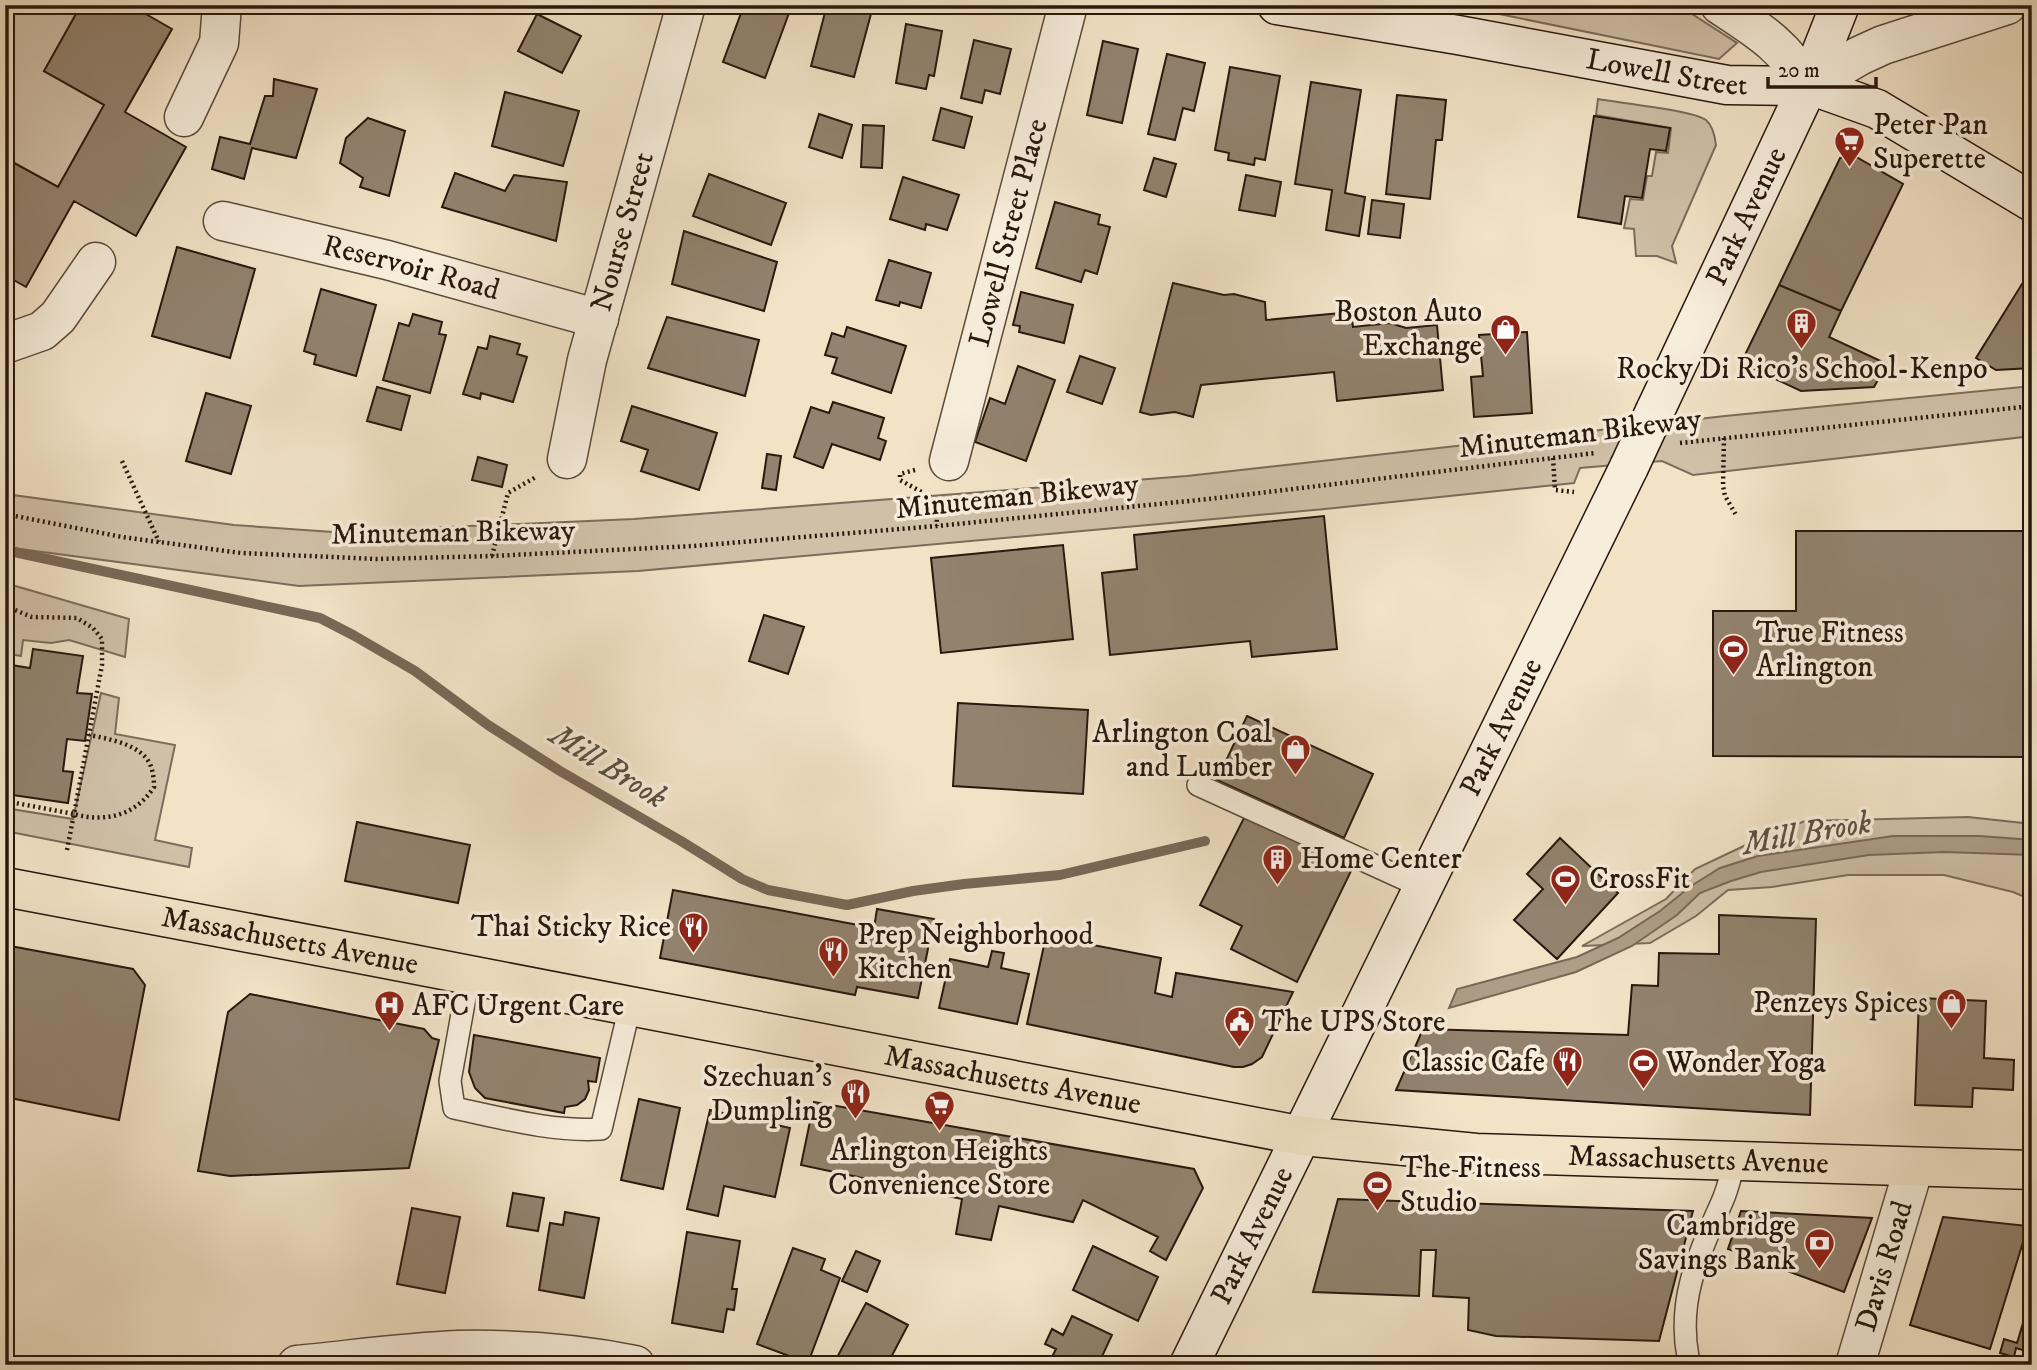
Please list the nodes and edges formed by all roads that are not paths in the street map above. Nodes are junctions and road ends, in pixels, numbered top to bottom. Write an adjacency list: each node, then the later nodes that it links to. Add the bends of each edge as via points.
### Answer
1 (222, 5): 9 (street, via 219,43)
2 (686, 5): 13 (street, Nourse Street)
3 (1069, 5): 16 (street, Lowell Street Place)
4 (1277, 5): 8 (street, Lowell Street, via 1727,85)
5 (1720, 5): 8 (street, via 1771,39)
6 (1840, 5): 8 (street, Park Avenue)
7 (2007, 5): 8 (street, via 1883,45)
8 (1808, 86): 10 (street, Lowell Street, via 1877,109); 19 (street, Park Avenue, bridge, via 1655,411 1617,460)
9 (184, 117)
10 (2032, 201)
11 (223, 220): 13 (street, Reservoir Road)
12 (96, 262): 14 (street, via 58,317 41,331)
13 (599, 319): 15 (street, Nourse Street)
14 (5, 344)
15 (567, 459)
16 (949, 461)
17 (1198, 785): 19 (lane)
18 (5, 887): 20 (main road, Massachusetts Avenue)
19 (1423, 888): 22 (street, Park Avenue)
20 (469, 975): 21 (main road, Massachusetts Avenue); 21 (lane, via 450,1081 454,1108 519,1122 601,1129)
21 (629, 1006): 22 (main road, Massachusetts Avenue)
22 (1303, 1136): 23 (main road, Massachusetts Avenue, via 1476,1153); 29 (street, Park Avenue)
23 (1735, 1160): 24 (main road, Massachusetts Avenue); 26 (lane, via 1689,1292 1684,1334)
24 (1914, 1167): 25 (main road, Massachusetts Avenue); 30 (street, Davis Road)
25 (2032, 1170)
26 (1688, 1357)
27 (297, 1365): 28 (street, via 457,1350 534,1352)
28 (635, 1365)
29 (1189, 1365)
30 (1856, 1365)

